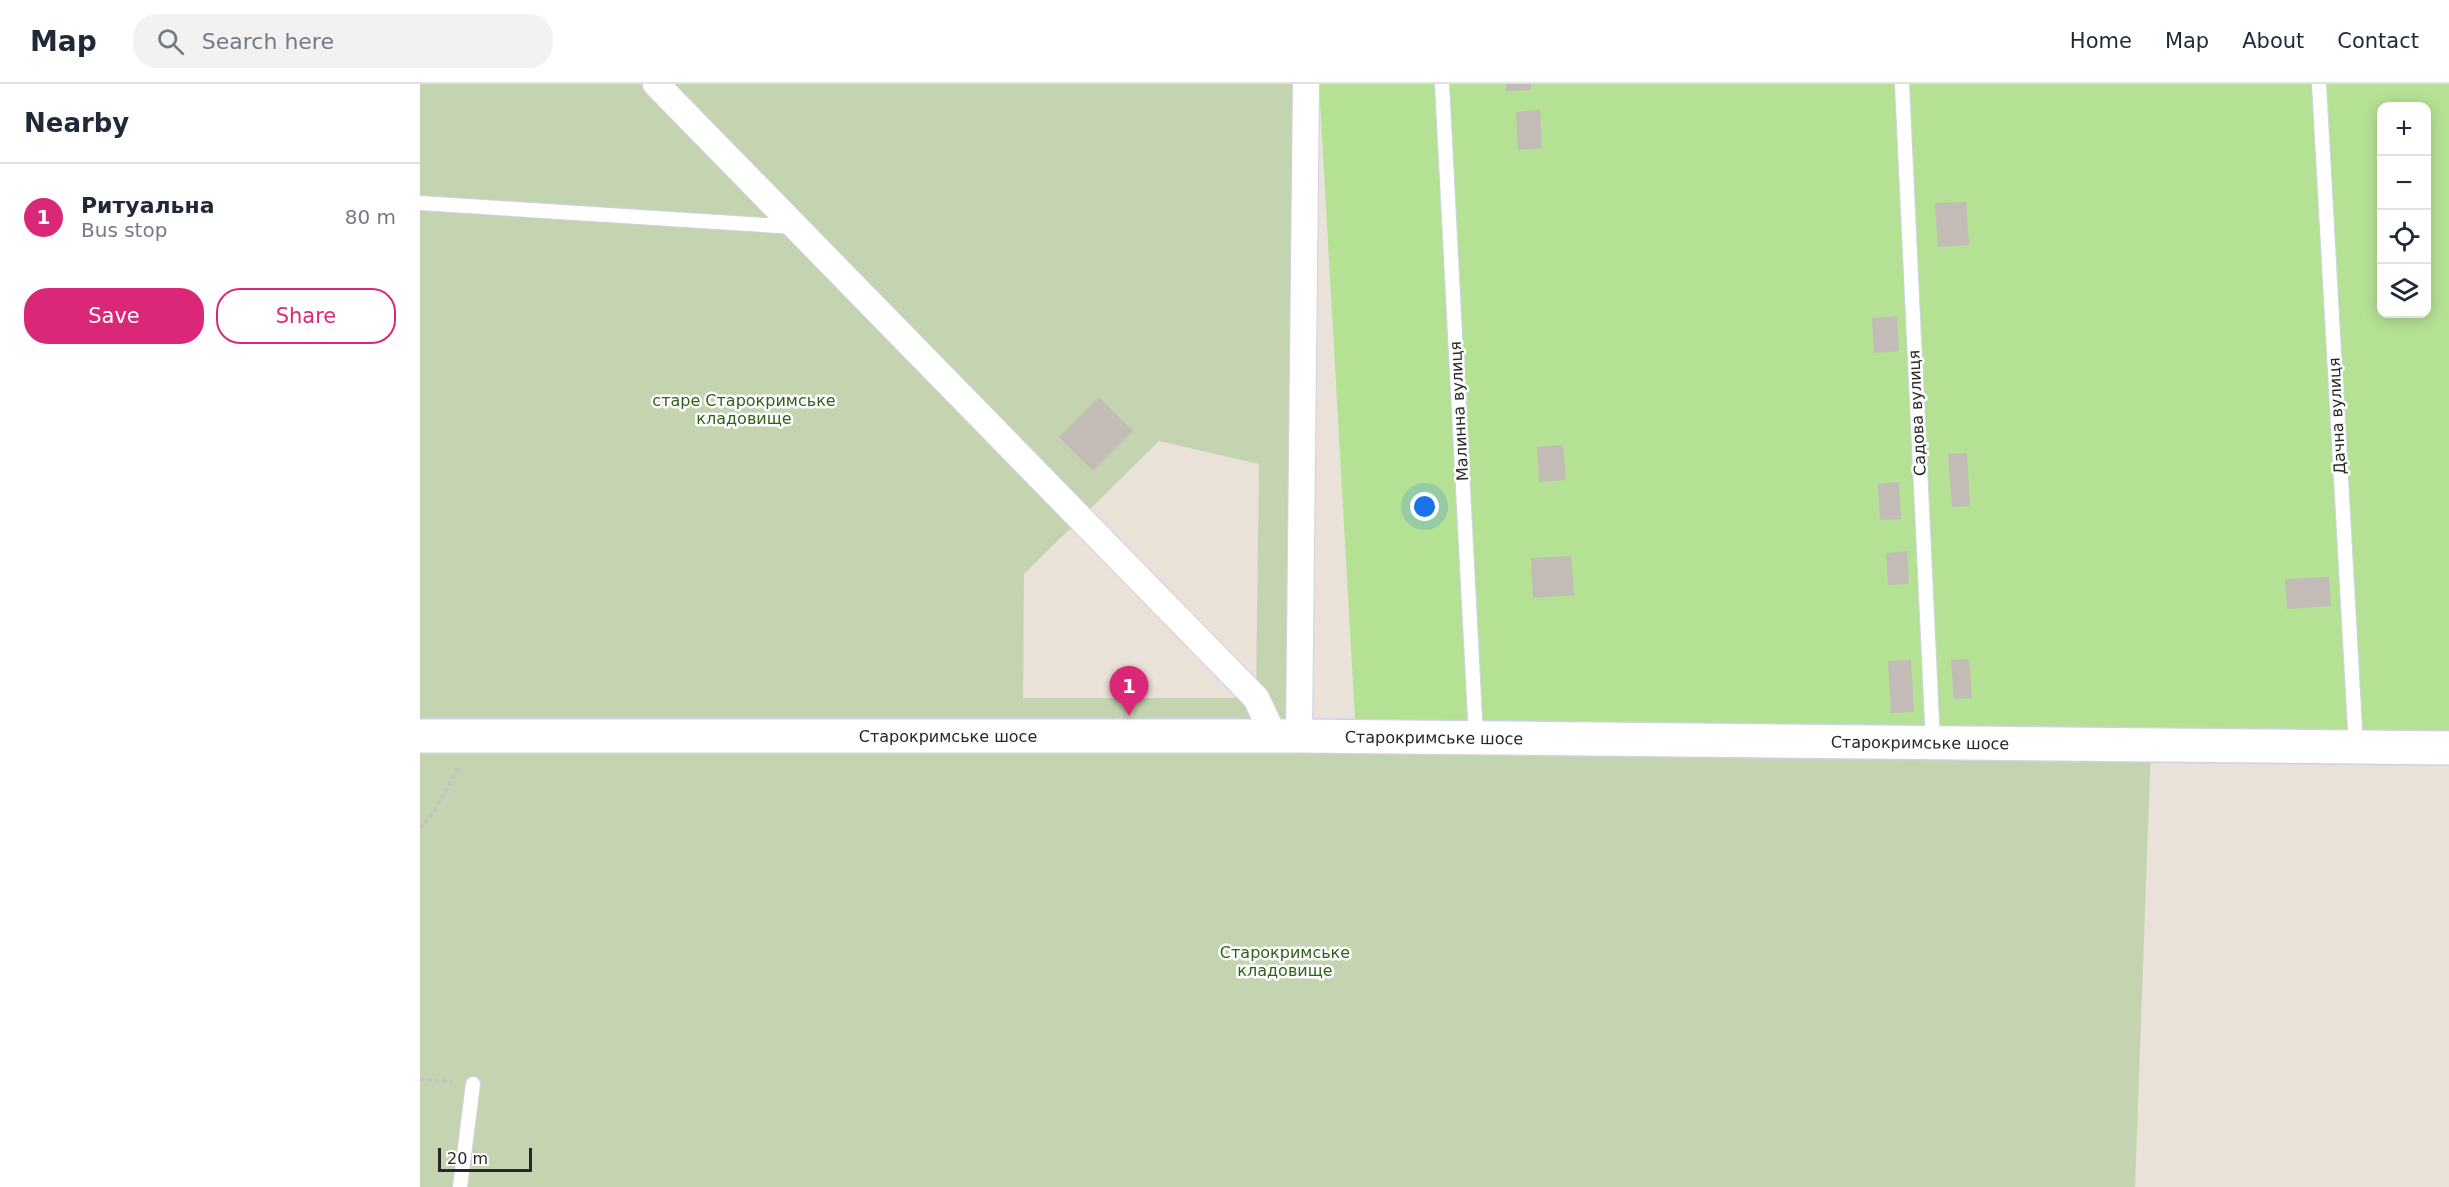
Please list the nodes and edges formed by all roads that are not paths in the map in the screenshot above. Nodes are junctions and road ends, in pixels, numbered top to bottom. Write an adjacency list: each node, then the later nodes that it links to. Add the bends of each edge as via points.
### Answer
1 (656, 84): 7 (street)
2 (1306, 84): 9 (street)
3 (1442, 84): 10 (lane, Малинна вулиця)
4 (1902, 84): 11 (lane, Садова вулиця)
5 (2319, 84): 12 (lane, Дачна вулиця)
6 (420, 203): 7 (lane)
7 (795, 227): 9 (street, via 1256,698)
8 (420, 736): 9 (street, Старокримське шосе)
9 (1287, 736): 10 (street, Старокримське шосе)
10 (1476, 738): 11 (street, Старокримське шосе)
11 (1933, 743): 12 (street, Старокримське шосе)
12 (2356, 747): 13 (street, Старокримське шосе)
13 (2449, 748)
14 (473, 1084): 15 (lane)
15 (460, 1187)

